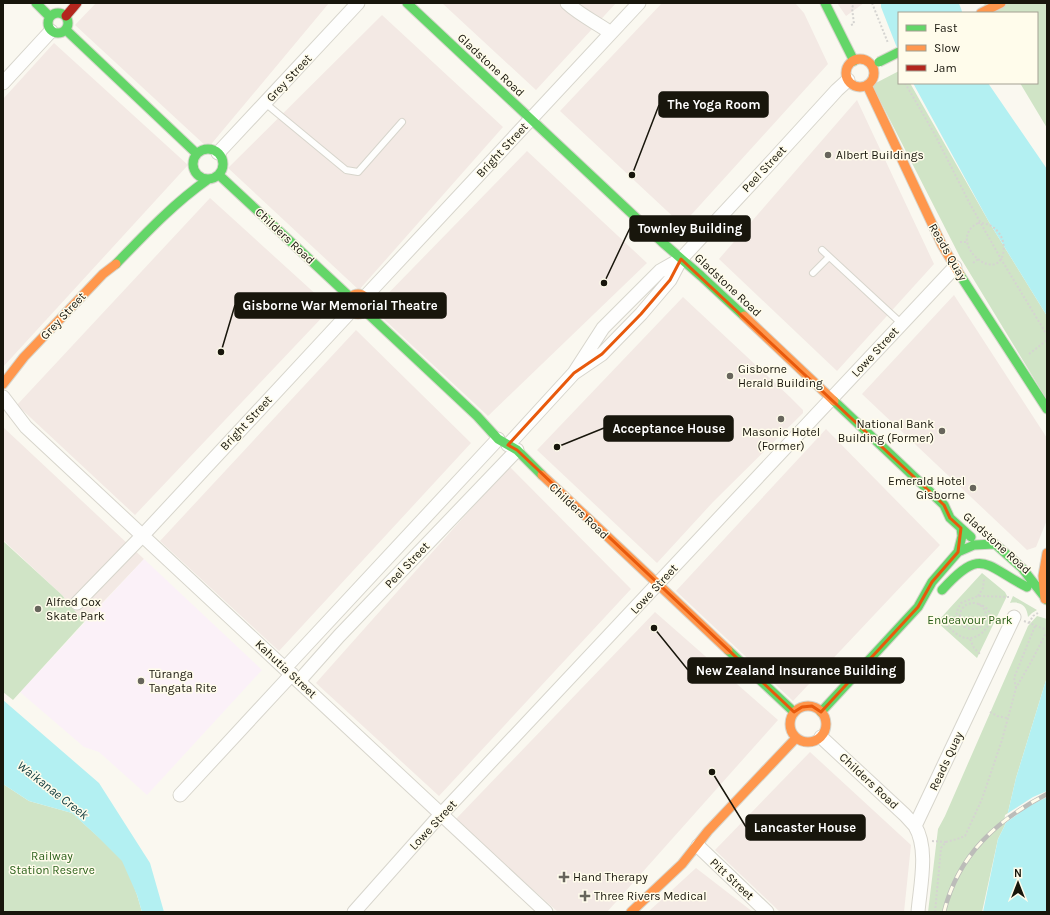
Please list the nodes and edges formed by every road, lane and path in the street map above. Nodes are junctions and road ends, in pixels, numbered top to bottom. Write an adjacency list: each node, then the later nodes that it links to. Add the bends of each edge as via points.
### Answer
1 (36, 3): 12 (main road)
2 (78, 3): 13 (main road)
3 (358, 3): 26 (street, Grey Street)
4 (407, 3): 27 (main road, Gladstone Road)
5 (567, 3): 17 (street)
6 (639, 3): 17 (street, Bright Street)
7 (825, 3): 20 (main road)
8 (854, 3): 14 (path, via 854,24)
9 (872, 3): 18 (path)
10 (1001, 3): 11 (main road)
11 (983, 12)
12 (50, 16): 13 (main road, via 57,13); 16 (main road)
13 (66, 16): 15 (main road)
14 (851, 25)
15 (66, 30): 16 (main road, via 58,33); 29 (main road)
16 (51, 31): 23 (street)
17 (612, 33): 27 (street, Bright Street)
18 (888, 44)
19 (898, 52): 21 (main road, bridge)
20 (854, 61): 21 (main road, via 862,59); 22 (main road, via 847,67)
21 (875, 64): 25 (main road, via 872,79)
22 (848, 80): 25 (main road, via 854,86); 42 (street, Peel Street)
23 (3, 83)
24 (905, 84): 36 (path, via 934,133)
25 (866, 85): 46 (main road, Reads Quay, via 942,245)
26 (265, 103): 28 (lane, via 346,170 358,172); 30 (street, Grey Street)
27 (531, 118): 42 (main road, Gladstone Road); 49 (street, Bright Street)
28 (402, 122)
29 (196, 153): 30 (main road, via 207,149); 31 (main road, via 192,162)
30 (218, 153): 32 (main road, via 223,161)
31 (194, 170): 33 (main road); 34 (main road)
32 (219, 175): 34 (main road); 48 (main road, Childers Road)
33 (185, 178)
34 (207, 180): 37 (main road, Grey Street, via 189,191)
35 (177, 191): 37 (main road, Grey Street)
36 (981, 223): 39 (path, via 971,228); 43 (path); 43 (path, via 993,226 1000,236 1004,248)
37 (154, 224): 56 (main road, Grey Street, via 116,264 102,274)
38 (960, 242): 39 (path)
39 (967, 242): 44 (path)
40 (822, 250): 41 (lane)
41 (829, 257): 47 (lane); 52 (lane)
42 (681, 259): 58 (street, Peel Street, via 670,280 641,314 602,354); 58 (street, Peel Street, via 660,271 603,328); 61 (main road, Gladstone Road)
43 (1001, 259): 44 (path, via 991,264); 53 (path)
44 (978, 260): 45 (path)
45 (973, 263)
46 (955, 267): 52 (street, Lowe Street); 62 (main road, Reads Quay)
47 (813, 273)
48 (350, 297): 49 (main road, via 357,294); 50 (main road, via 348,304)
49 (364, 297): 51 (main road, via 367,304)
50 (351, 311): 51 (main road, via 358,314); 69 (street, Bright Street)
51 (364, 311): 65 (main road, Childers Road)
52 (902, 324): 61 (street, Lowe Street)
53 (1047, 335)
54 (1047, 340): 55 (path)
55 (1032, 352)
56 (24, 357): 57 (main road, Grey Street); 59 (main road, Grey Street)
57 (3, 373)
58 (574, 373): 65 (street, Peel Street)
59 (3, 384)
60 (3, 397): 64 (street, Kahutia Street)
61 (831, 399): 66 (main road, Gladstone Road); 77 (street, Lowe Street)
62 (1047, 409)
63 (3, 410): 64 (street, Kahutia Street)
64 (26, 427): 69 (street, Kahutia Street)
65 (508, 444): 77 (main road, Childers Road); 93 (street, Peel Street); 93 (street, Peel Street, via 339,636)
66 (944, 505): 67 (main road, Gladstone Road); 68 (main road, Gladstone Road, via 950,518)
67 (957, 510)
68 (961, 528): 72 (main road, Gladstone Road); 73 (main road)
69 (143, 535): 82 (street, Bright Street); 93 (street, Kahutia Street)
70 (986, 537): 71 (main road, Gladstone Road)
71 (995, 544): 72 (main road); 75 (main road, Gladstone Road)
72 (980, 545): 73 (main road); 78 (main road, Gladstone Road)
73 (958, 552): 84 (main road, via 932,582)
74 (1047, 553): 75 (main road, via 1033,563); 81 (main road, via 1042,582)
75 (1017, 563): 81 (main road, Gladstone Road, via 1031,577)
76 (983, 574): 79 (path, via 983,588)
77 (658, 585): 95 (main road, Childers Road); 102 (street, Lowe Street)
78 (1027, 587): 81 (main road, Gladstone Road); 84 (main road, via 992,566 977,563 966,568 942,591)
79 (978, 596): 80 (path); 89 (path, via 961,603 956,614 960,624)
80 (1009, 596)
81 (1044, 597)
82 (77, 603)
83 (978, 604): 89 (path, via 985,610 984,622 978,628); 89 (path, via 966,605 960,611 960,620); 91 (path, via 988,609 990,620 981,634)
84 (918, 607): 96 (main road)
85 (1041, 612): 88 (path, via 1033,616 1029,623)
86 (938, 617): 91 (path, via 960,636)
87 (1014, 617): 103 (street, Reads Quay)
88 (1035, 626): 90 (path); 94 (path, via 1014,678)
89 (968, 628)
90 (1047, 630): 94 (path)
91 (970, 638): 92 (path, via 974,648)
92 (981, 655)
93 (292, 674): 101 (street, Peel Street); 102 (street, Kahutia Street)
94 (1016, 688): 98 (path)
95 (794, 712): 96 (main road, via 807,706); 100 (main road, via 790,726)
96 (821, 712): 99 (main road, via 826,724)
97 (990, 712): 98 (path)
98 (1008, 718): 110 (path, via 982,799 966,836 946,842 941,848)
99 (821, 737): 100 (main road, via 806,742); 103 (street, Childers Road)
100 (796, 738): 104 (main road, via 708,831)
101 (180, 795)
102 (442, 814): 105 (street, Lowe Street); 106 (street, Kahutia Street)
103 (915, 826): 109 (street, via 921,839 922,850)
104 (698, 846): 107 (main road); 108 (street, Pitt Street)
105 (354, 912)
106 (546, 912)
107 (631, 912)
108 (767, 912)
109 (918, 912)
110 (935, 912)

